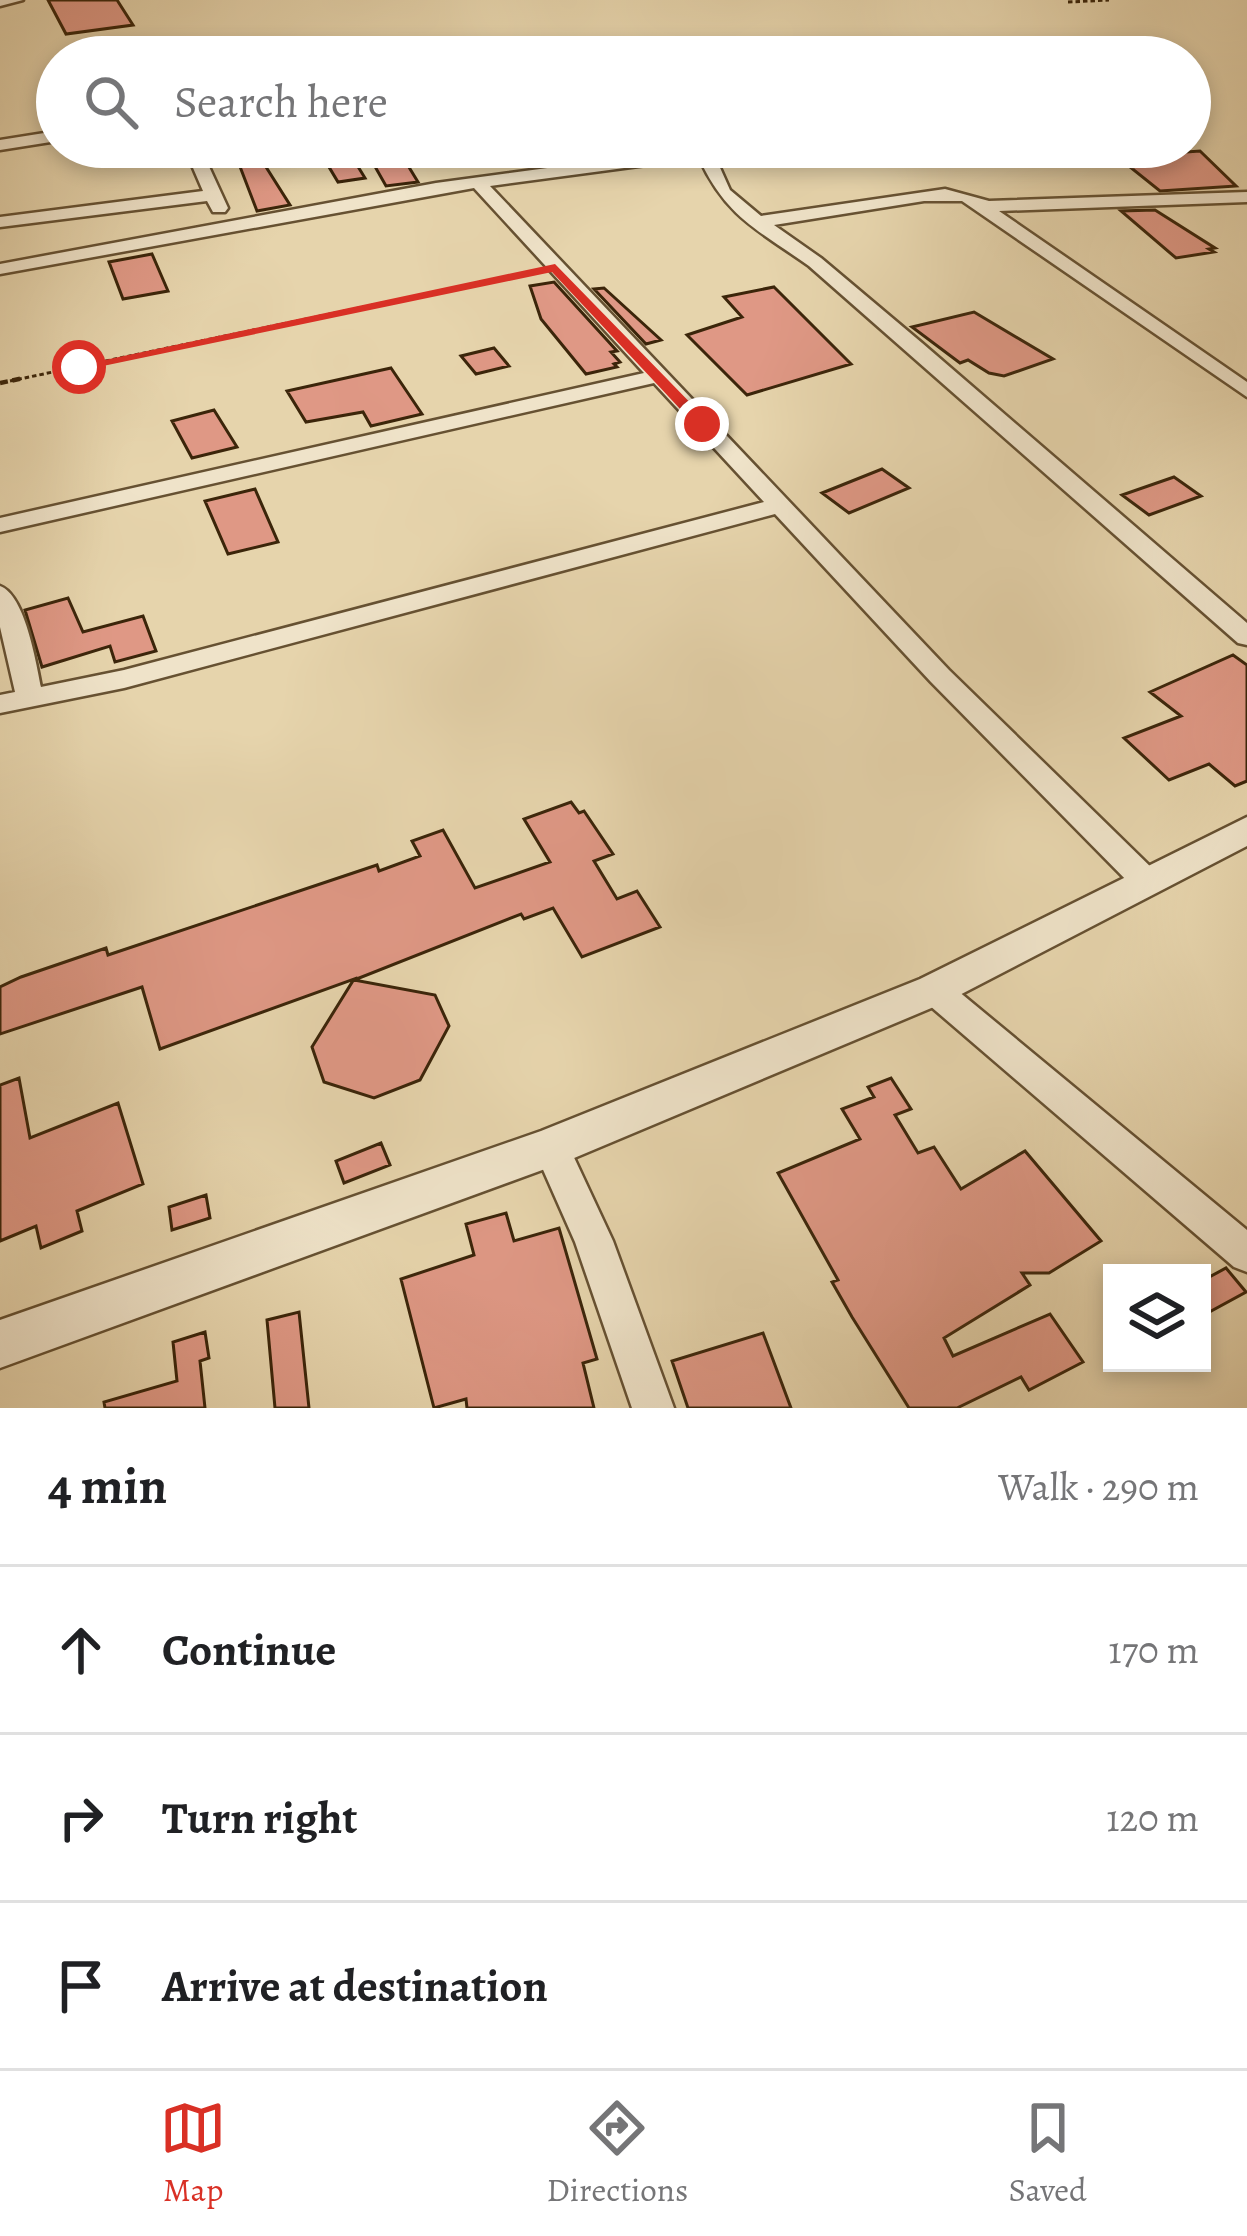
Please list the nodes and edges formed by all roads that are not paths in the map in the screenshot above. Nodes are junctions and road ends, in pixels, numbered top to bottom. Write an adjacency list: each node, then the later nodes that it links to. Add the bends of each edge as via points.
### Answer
1 (17, 0): 2 (street)
2 (0, 2)
3 (36, 140): 4 (street)
4 (0, 146)
5 (202, 168): 9 (street)
6 (580, 168): 8 (street)
7 (712, 168): 15 (street, via 723,191)
8 (479, 184): 16 (street); 18 (street)
9 (213, 195): 14 (street); 16 (street)
10 (1247, 197): 11 (street)
11 (1226, 201): 12 (street); 13 (street)
12 (989, 206): 15 (street, via 932,196); 19 (street)
13 (1247, 220)
14 (0, 222)
15 (756, 222): 23 (street, via 815,262)
16 (230, 228): 17 (street)
17 (0, 268)
18 (656, 376): 20 (street); 21 (street)
19 (1247, 391)
20 (782, 505): 24 (street); 27 (street)
21 (0, 525)
22 (0, 594): 24 (street)
23 (1247, 637)
24 (30, 698): 25 (street)
25 (0, 704)
26 (1247, 830): 27 (street)
27 (1148, 883): 28 (street)
28 (934, 989): 29 (street); 30 (street)
29 (551, 1147): 31 (street); 32 (street)
30 (1247, 1254)
31 (0, 1344)
32 (653, 1408)

